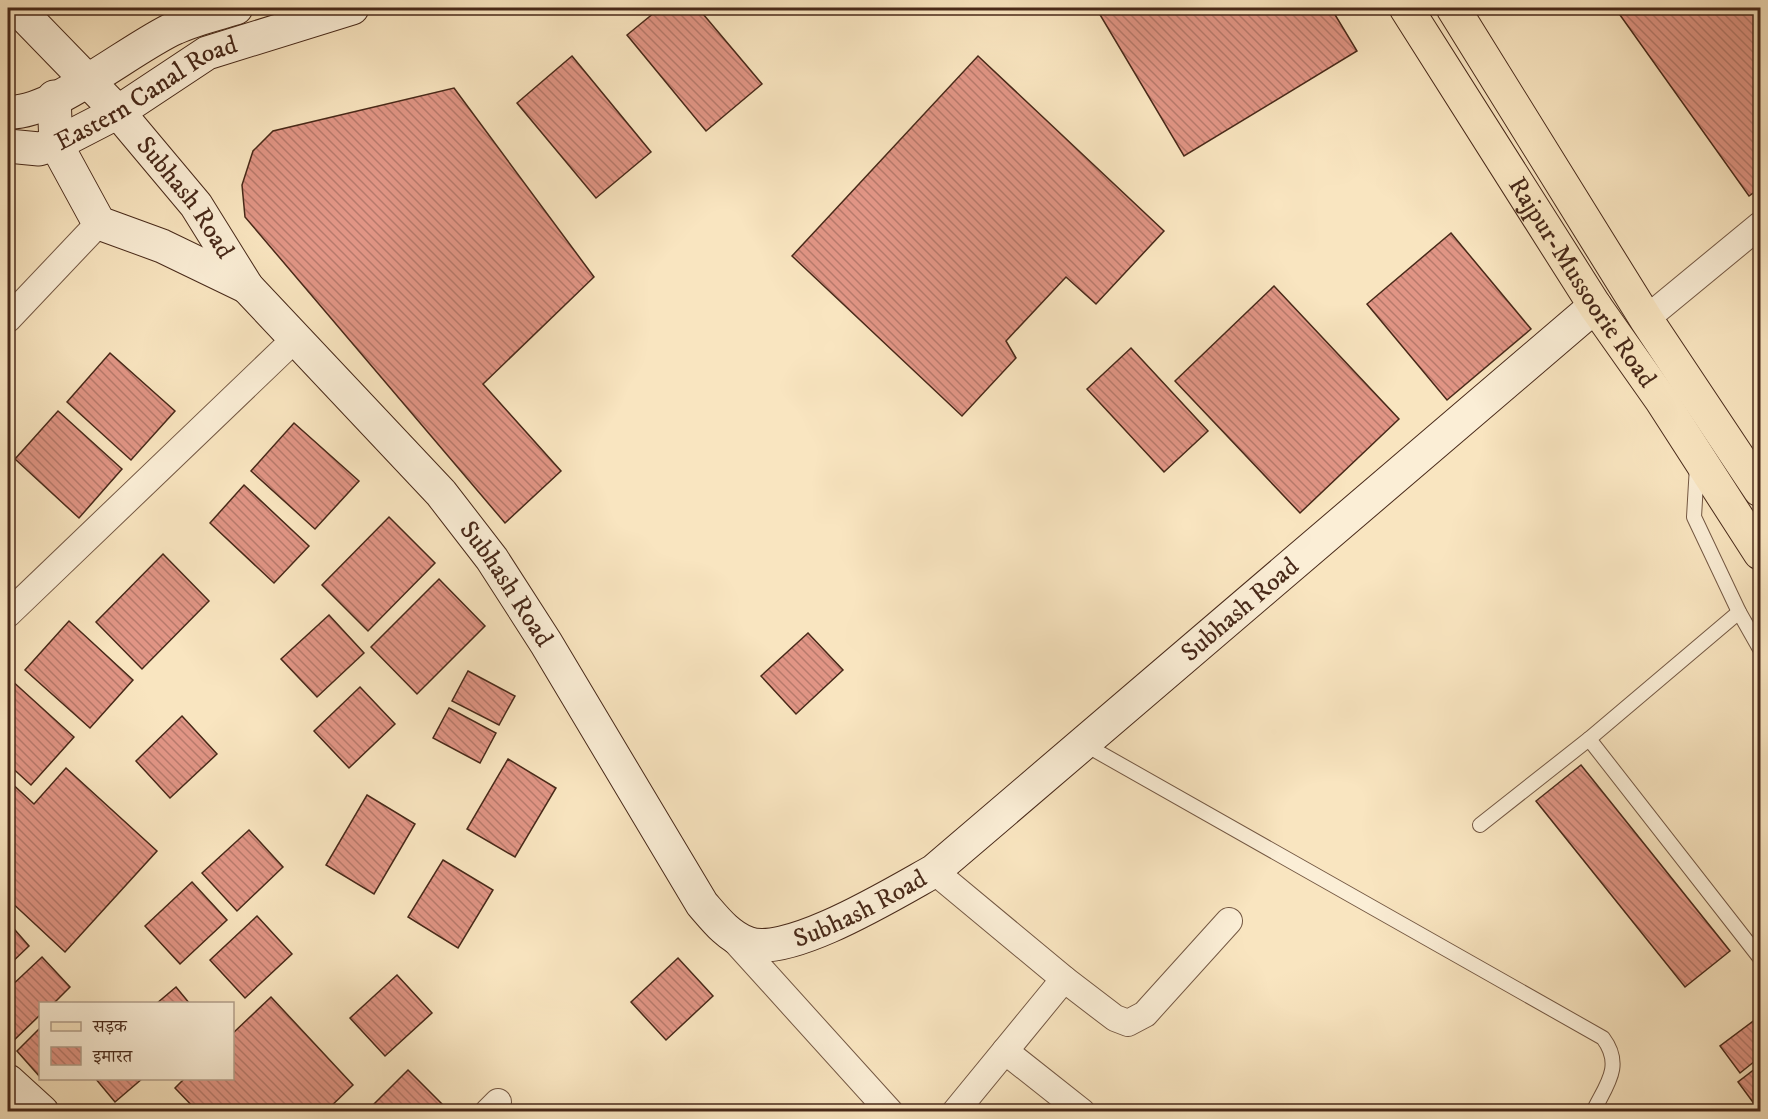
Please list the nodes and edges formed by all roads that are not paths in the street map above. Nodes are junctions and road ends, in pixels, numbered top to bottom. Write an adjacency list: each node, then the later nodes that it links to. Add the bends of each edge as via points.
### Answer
1 (17, 8): 6 (street, Subhash Road)
2 (236, 8): 6 (street, Eastern Canal Road, via 174,28)
3 (352, 8): 9 (street, Eastern Canal Road, via 207,53)
4 (1406, 8): 15 (main road, Rajpur-Mussoorie Road)
5 (1453, 8): 17 (main road, Rajpur-Mussoorie Road)
6 (87, 81): 7 (street, Eastern Canal Road); 9 (street, Subhash Road)
7 (54, 97): 8 (street, Eastern Canal Road, via 23,113); 10 (street)
8 (8, 112)
9 (118, 112): 10 (street, Eastern Canal Road); 14 (street, Subhash Road, via 196,205)
10 (56, 144): 11 (street, Eastern Canal Road, via 39,149); 12 (street)
11 (8, 146)
12 (99, 224): 14 (street, Subhash Road, via 162,246); 16 (street)
13 (1761, 225): 17 (street)
14 (248, 287): 18 (street, Subhash Road)
15 (1595, 306): 19 (main road, Rajpur-Mussoorie Road); 26 (street, Subhash Road)
16 (8, 319)
17 (1646, 320): 20 (main road, Rajpur-Mussoorie Road)
18 (297, 337): 23 (street); 30 (street, Subhash Road, via 441,493 492,559 702,904)
19 (1698, 456): 21 (main road, Rajpur-Mussoorie Road); 22 (lane, via 1694,517)
20 (1759, 484)
21 (1761, 553)
22 (1739, 612): 24 (lane); 25 (lane)
23 (8, 614)
24 (1761, 649)
25 (1589, 739): 27 (lane); 31 (lane)
26 (1082, 743): 28 (street, Subhash Road); 39 (lane, via 1603,1038 1612,1050 1614,1062)
27 (1480, 825)
28 (934, 871): 30 (street, Subhash Road, via 842,921 781,944 748,944); 32 (street)
29 (1229, 921): 32 (street, via 1137,1020 1128,1023 1115,1018)
30 (718, 923): 36 (street)
31 (1761, 958)
32 (1064, 979): 33 (street)
33 (1005, 1051): 37 (street); 38 (street)
34 (8, 1081): 35 (street)
35 (42, 1112)
36 (891, 1112)
37 (955, 1112)
38 (1082, 1112)
39 (1593, 1112)

